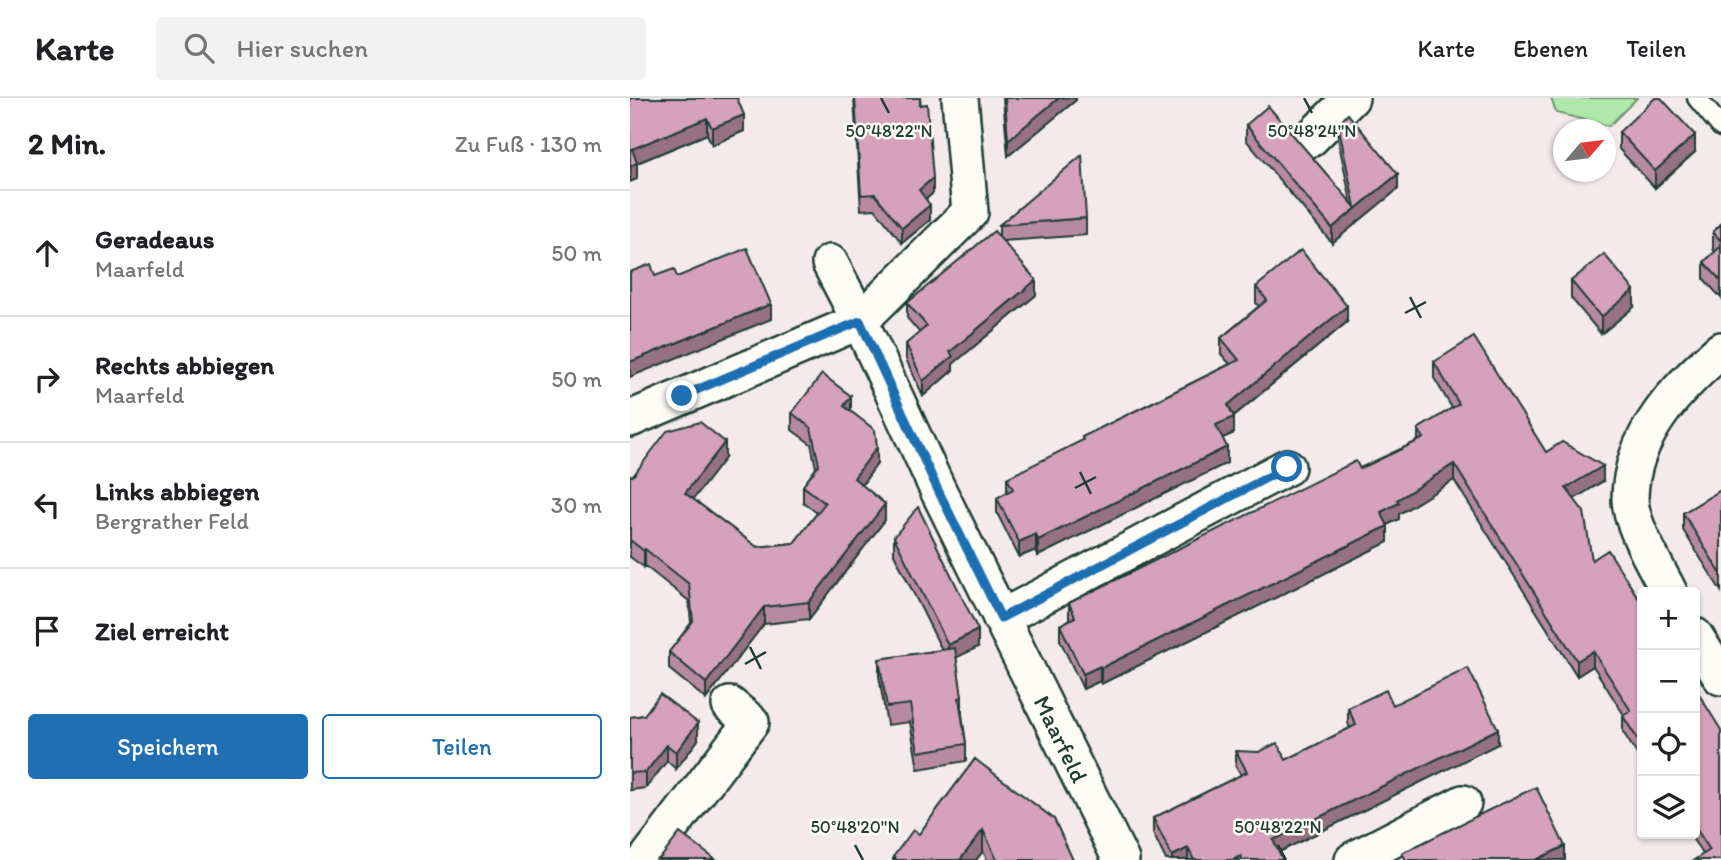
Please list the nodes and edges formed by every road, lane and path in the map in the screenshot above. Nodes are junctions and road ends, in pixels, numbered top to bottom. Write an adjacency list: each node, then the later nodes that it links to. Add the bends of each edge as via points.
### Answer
1 (960, 98): 7 (street, via 970,212)
2 (1351, 98): 5 (street)
3 (1697, 98): 4 (lane)
4 (1721, 127)
5 (1310, 138)
6 (830, 263): 7 (street, Maarfeld)
7 (860, 321): 9 (street); 12 (street, Maarfeld)
8 (1721, 351): 11 (street, via 1694,373 1655,419 1638,454 1630,499 1641,536)
9 (630, 419)
10 (1287, 467): 12 (street)
11 (1666, 587)
12 (1001, 618): 19 (street, Maarfeld)
13 (1700, 644): 14 (street)
14 (1721, 677)
15 (730, 705): 18 (street, via 751,722)
16 (1463, 803): 17 (street)
17 (1359, 859)
18 (646, 860)
19 (1121, 860)

